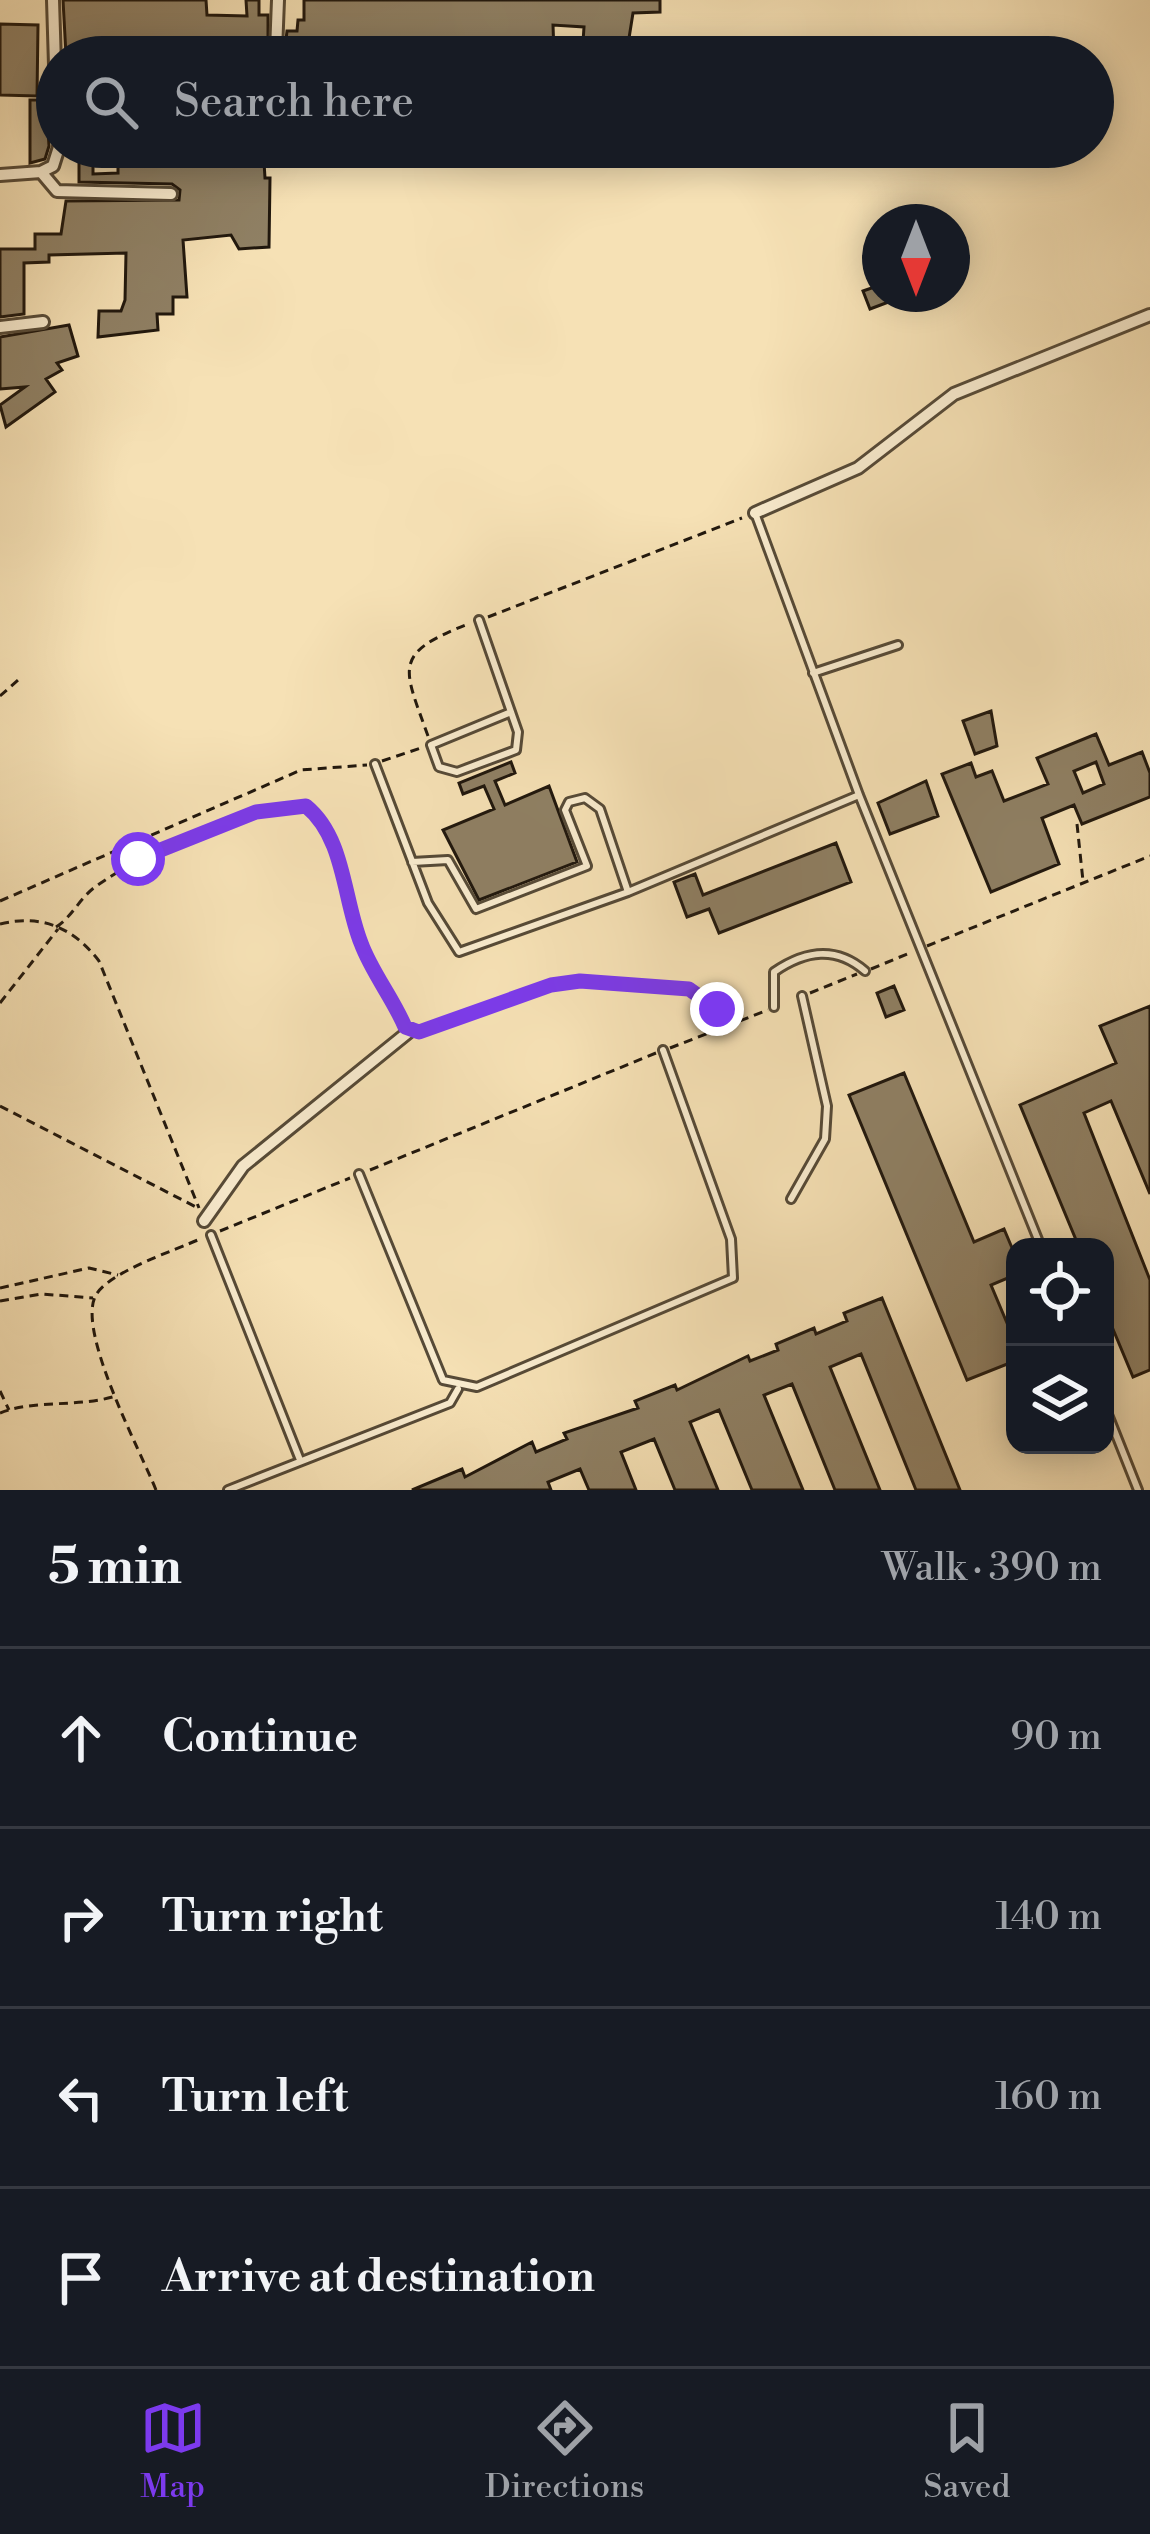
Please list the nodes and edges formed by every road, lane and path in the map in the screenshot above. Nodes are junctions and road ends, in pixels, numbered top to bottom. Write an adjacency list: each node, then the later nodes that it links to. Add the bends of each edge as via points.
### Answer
1 (53, 0): 3 (street)
2 (278, 0): 4 (street)
3 (54, 36)
4 (277, 36)
5 (49, 168): 6 (street)
6 (41, 172): 7 (street); 8 (street, via 57,191)
7 (0, 175)
8 (171, 194)
9 (1150, 315): 12 (street, via 953,394 858,468)
10 (43, 322): 11 (street)
11 (0, 327)
12 (755, 513): 13 (path); 15 (lane)
13 (478, 620): 18 (lane); 19 (path, via 410,656 406,674)
14 (898, 645): 15 (lane)
15 (813, 673): 21 (lane)
16 (18, 680): 17 (path)
17 (0, 696)
18 (511, 712): 19 (lane); 19 (lane, via 516,750 447,773)
19 (431, 745): 20 (path)
20 (375, 764): 24 (lane); 27 (path, via 301,770)
21 (859, 795): 26 (lane); 30 (lane)
22 (1077, 824): 25 (path)
23 (1150, 856): 25 (path)
24 (411, 863): 26 (lane, via 460,952); 26 (lane, via 448,860 476,909 586,866 565,810 585,798 600,809)
25 (1083, 883): 30 (path)
26 (628, 892)
27 (0, 901)
28 (0, 924): 29 (path, via 26,918)
29 (58, 927): 33 (path); 36 (path, via 90,890 138,859 256,812 306,806 333,842 362,946); 41 (path, via 88,946 109,978)
30 (922, 948): 31 (path); 43 (lane)
31 (865, 971): 32 (path); 34 (lane, via 828,950 784,965 774,972)
32 (802, 997): 40 (lane, via 827,1106 825,1139)
33 (0, 1003)
34 (774, 1007): 35 (path)
35 (727, 1025): 36 (path, via 689,989 580,981); 37 (path)
36 (411, 1030): 41 (street, via 243,1166)
37 (663, 1050): 39 (path); 48 (lane, via 731,1239 733,1278 477,1387)
38 (0, 1106): 41 (path)
39 (359, 1174): 42 (path); 48 (lane, via 443,1380)
40 (790, 1199)
41 (202, 1215)
42 (211, 1235): 44 (path); 54 (lane)
43 (1037, 1238)
44 (120, 1276): 45 (path, via 89,1268); 46 (path)
45 (0, 1288)
46 (94, 1298): 47 (path); 50 (path, via 91,1329)
47 (0, 1301)
48 (459, 1387): 54 (lane, via 450,1403)
49 (0, 1391): 51 (path)
50 (118, 1396): 51 (path); 55 (path)
51 (9, 1410): 52 (path)
52 (0, 1413)
53 (1114, 1430): 57 (lane)
54 (301, 1461): 56 (lane)
55 (156, 1490)
56 (228, 1490)
57 (1138, 1490)

